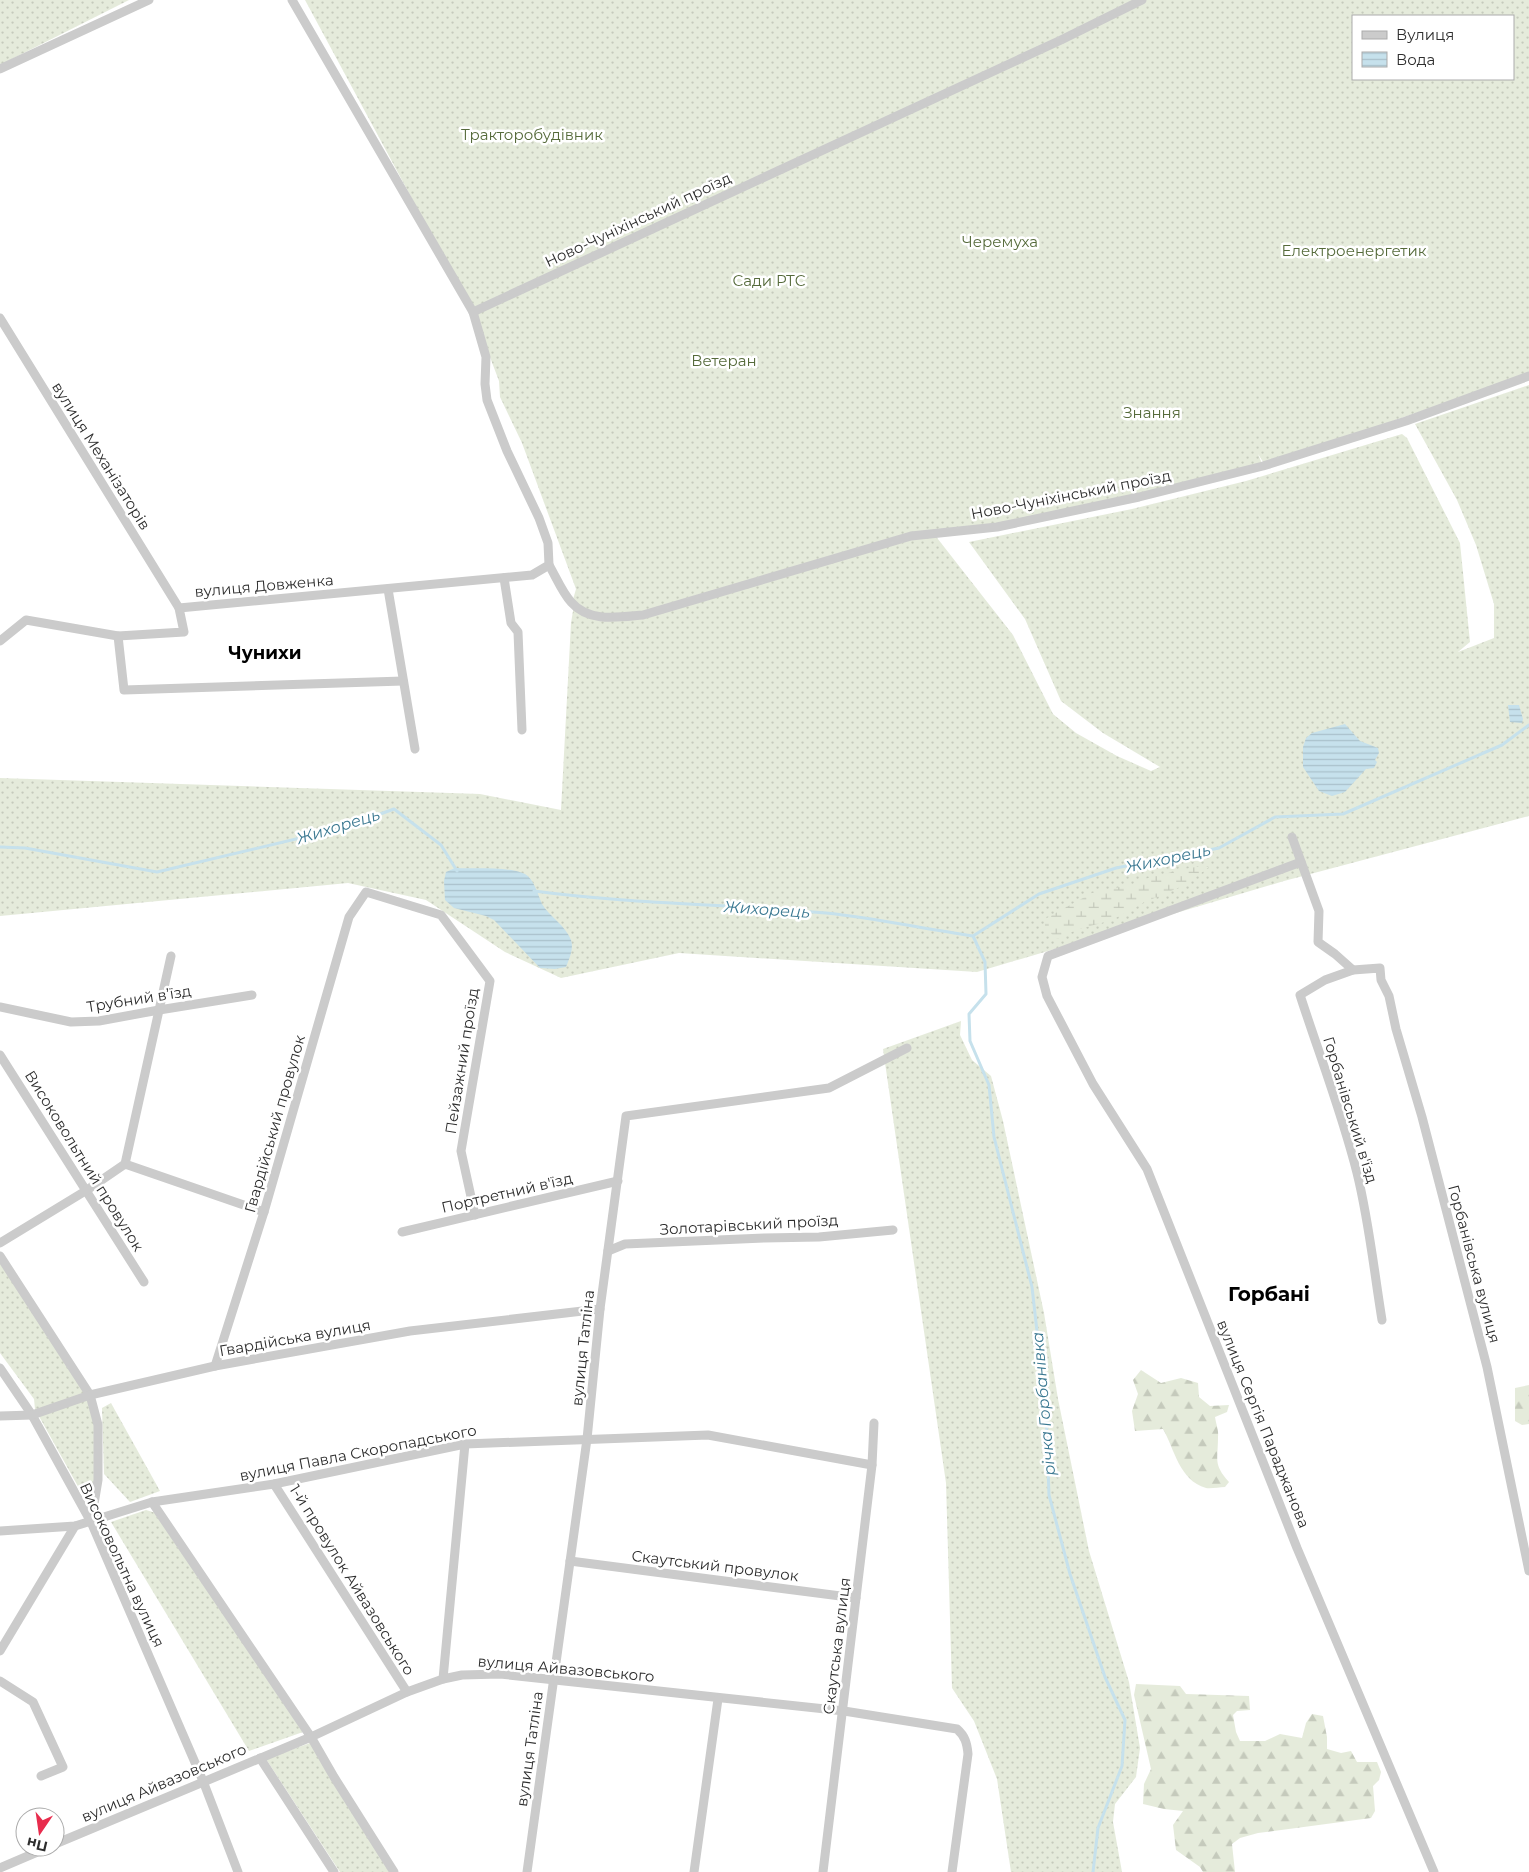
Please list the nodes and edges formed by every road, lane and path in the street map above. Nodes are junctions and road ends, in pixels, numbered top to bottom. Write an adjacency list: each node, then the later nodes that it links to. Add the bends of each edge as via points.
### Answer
1 (149, 0): 4 (street)
2 (292, 0): 5 (street)
3 (1142, 0): 5 (street, Ново-Чуніхінський проїзд)
4 (0, 69)
5 (473, 312): 8 (street, via 486,357 487,400 545,534)
6 (0, 318): 11 (street, вулиця Механізаторів)
7 (1529, 376): 8 (street, Ново-Чуніхінський проїзд, via 1406,421 1263,466 1139,498 997,527 911,536 643,615 590,616 572,603)
8 (549, 565): 9 (street, вулиця Довженка, via 532,575)
9 (504, 578): 10 (street, вулиця Довженка); 15 (street, via 510,623 518,632)
10 (388, 589): 11 (street, вулиця Довженка); 14 (street)
11 (179, 608): 12 (street, вулиця Довженка, via 184,632)
12 (118, 636): 13 (street, вулиця Довженка, via 26,620); 14 (street, via 124,690)
13 (0, 642)
14 (403, 681): 16 (street)
15 (522, 730)
16 (415, 749)
17 (1292, 837): 18 (street)
18 (1301, 862): 22 (street, via 1319,910 1318,942); 79 (street, вулиця Сергія Параджанова, via 1048,956 1042,977 1047,996 1093,1084 1147,1169 1297,1548)
19 (366, 892): 31 (street, Гвардійський провулок, via 350,917); 32 (street, Пейзажний проїзд, via 441,915 490,981 461,1150)
20 (171, 956): 25 (street)
21 (1380, 968): 22 (street, Горбанівський в'їзд); 56 (street, Горбанівська вулиця, via 1487,1367)
22 (1353, 970): 40 (street, Горбанівський в'їзд, via 1325,980 1300,995 1357,1174)
23 (252, 995): 25 (street, Трубний в’їзд)
24 (0, 1007): 25 (street, Трубний в’їзд, via 71,1022 99,1021)
25 (159, 1010): 28 (street)
26 (907, 1048): 29 (street, вулиця Татліна, via 829,1088 626,1116)
27 (0, 1055): 30 (street, Високовольтний провулок)
28 (125, 1164): 30 (street); 31 (street)
29 (618, 1181): 32 (street, Портретний в'їзд); 36 (street, вулиця Татліна)
30 (87, 1190): 35 (street); 38 (street, Високовольтний провулок)
31 (264, 1212): 41 (street, Гвардійський провулок)
32 (475, 1215): 34 (street, Портретний в'їзд)
33 (892, 1230): 36 (street, Золотарівський проїзд, via 819,1237 625,1244)
34 (402, 1232)
35 (0, 1243)
36 (608, 1251): 39 (street, вулиця Татліна)
37 (0, 1256): 43 (street)
38 (144, 1282)
39 (600, 1309): 41 (street, Гвардійська вулиця, via 410,1331); 47 (street, вулиця Татліна)
40 (1382, 1320)
41 (216, 1366): 43 (street, Гвардійська вулиця)
42 (0, 1368): 44 (street, Високовольтна вулиця)
43 (90, 1395): 44 (street, Гвардійська вулиця); 52 (street, via 98,1425 98,1480)
44 (32, 1415): 45 (street, Гвардійська вулиця); 52 (street, Високовольтна вулиця)
45 (0, 1416)
46 (874, 1424): 49 (street, Скаутська вулиця)
47 (587, 1439): 48 (street, вулиця Павла Скоропадського); 49 (street, вулиця Павла Скоропадського, via 708,1435); 55 (street, вулиця Татліна)
48 (465, 1444): 50 (street, вулиця Павла Скоропадського); 59 (street)
49 (872, 1465): 57 (street, Скаутська вулиця)
50 (274, 1484): 51 (street, вулиця Павла Скоропадського); 62 (street, 1-й провулок Айвазовського)
51 (152, 1502): 52 (street, вулиця Павла Скоропадського); 65 (street)
52 (90, 1522): 53 (street, вулиця Павла Скоропадського); 68 (street, Високовольтна вулиця)
53 (75, 1526): 54 (street, вулиця Павла Скоропадського); 58 (street)
54 (0, 1531)
55 (570, 1561): 57 (street, Скаутський провулок); 60 (street, вулиця Татліна)
56 (1529, 1571)
57 (856, 1598): 64 (street, Скаутська вулиця)
58 (0, 1651)
59 (443, 1679): 60 (street, вулиця Айвазовського, via 500,1674); 62 (street, вулиця Айвазовського)
60 (554, 1679): 63 (street, вулиця Айвазовського); 75 (street, вулиця Татліна)
61 (0, 1681): 67 (street, via 33,1702 63,1768)
62 (407, 1692): 65 (street, вулиця Айвазовського)
63 (718, 1699): 64 (street, вулиця Айвазовського); 76 (street)
64 (844, 1711): 77 (street, Скаутська вулиця); 78 (street, вулиця Айвазовського, via 957,1729 964,1735 968,1754)
65 (311, 1736): 66 (street, вулиця Айвазовського); 74 (street)
66 (260, 1758): 68 (street, вулиця Айвазовського); 73 (street)
67 (41, 1776)
68 (203, 1781): 69 (street, вулиця Айвазовського); 72 (street, Високовольтна вулиця)
69 (65, 1840)
70 (26, 1857): 71 (street)
71 (0, 1868)
72 (238, 1872)
73 (334, 1872)
74 (394, 1872)
75 (527, 1872)
76 (694, 1872)
77 (823, 1872)
78 (952, 1872)
79 (1434, 1872)

